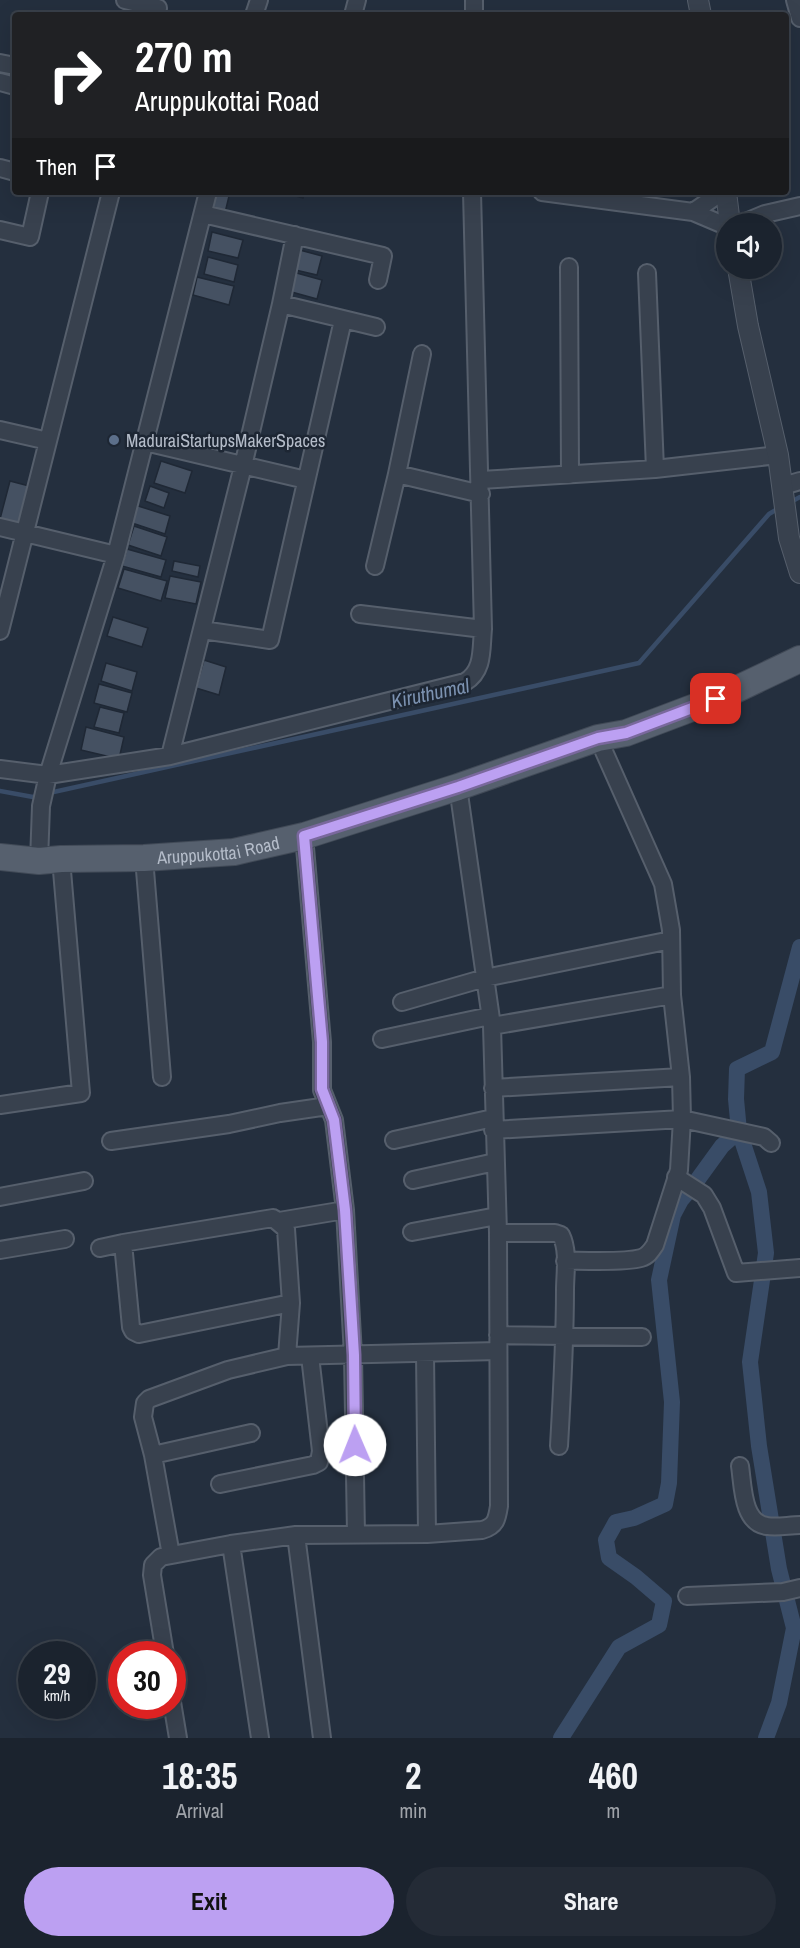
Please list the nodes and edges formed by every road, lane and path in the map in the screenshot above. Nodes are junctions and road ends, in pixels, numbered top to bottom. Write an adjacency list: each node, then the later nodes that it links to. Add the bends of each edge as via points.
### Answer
1 (125, 0): 3 (street)
2 (795, 0): 4 (street)
3 (158, 8)
4 (800, 18)
5 (39, 195): 18 (street, via 30,237)
6 (106, 195): 29 (street)
7 (207, 195): 16 (street)
8 (472, 195): 38 (street)
9 (565, 195): 13 (street)
10 (718, 195): 13 (street)
11 (726, 195): 14 (street)
12 (800, 206): 15 (street)
13 (693, 212): 17 (street)
14 (729, 213)
15 (769, 213)
16 (203, 214): 19 (street); 30 (street)
17 (716, 222)
18 (0, 230)
19 (295, 235): 23 (street, via 383,256); 24 (street)
20 (569, 267): 35 (street)
21 (647, 273): 33 (street)
22 (740, 279): 31 (street)
23 (378, 280)
24 (281, 304): 25 (street); 32 (street)
25 (342, 320): 26 (street); 36 (street)
26 (376, 327)
27 (422, 354): 34 (street)
28 (0, 430): 29 (street)
29 (48, 441): 40 (street)
30 (145, 442): 32 (street); 41 (street)
31 (778, 455): 33 (street); 37 (street)
32 (243, 466): 36 (street); 47 (street)
33 (655, 469): 35 (street)
34 (397, 474): 38 (street); 42 (street)
35 (570, 475): 38 (street)
36 (306, 480): 47 (street, via 270,640)
37 (791, 484): 43 (street, via 789,538)
38 (481, 487): 46 (street)
39 (0, 527): 40 (street)
40 (25, 533): 41 (street); 44 (street)
41 (116, 555): 55 (street)
42 (375, 566)
43 (800, 573)
44 (2, 612): 48 (street)
45 (360, 614): 46 (street)
46 (483, 629): 53 (street, via 479,668 465,682)
47 (202, 630): 53 (street)
48 (0, 631)
49 (800, 659): 51 (main road, Aruppukottai Road, via 716,699)
50 (800, 674): 51 (main road, via 714,713 680,724)
51 (626, 733): 52 (main road, Aruppukottai Road)
52 (598, 738): 56 (main road, Aruppukottai Road); 61 (street, via 663,884)
53 (170, 756): 55 (street)
54 (0, 769): 55 (street)
55 (47, 780): 60 (street, via 41,806)
56 (458, 787): 57 (main road, Aruppukottai Road); 62 (street)
57 (304, 836): 59 (main road, Aruppukottai Road, via 234,852); 71 (street, via 322,1042 322,1089)
58 (0, 856): 60 (main road, Aruppukottai Road)
59 (144, 858): 60 (main road, Aruppukottai Road); 67 (street)
60 (50, 860): 70 (street, via 81,1093)
61 (671, 940): 62 (street); 63 (street)
62 (485, 978): 64 (street); 65 (street)
63 (672, 995): 65 (street); 68 (street)
64 (402, 1002)
65 (491, 1021): 66 (street); 69 (street)
66 (382, 1039)
67 (162, 1077)
68 (681, 1077): 69 (street); 72 (street)
69 (493, 1088): 73 (street)
70 (0, 1105)
71 (328, 1106): 75 (street); 82 (street, via 334,1120)
72 (682, 1119): 73 (street); 76 (street, via 764,1137); 79 (street)
73 (493, 1124): 74 (street); 77 (street)
74 (394, 1140)
75 (111, 1141)
76 (771, 1143)
77 (495, 1162): 78 (street); 84 (street)
78 (412, 1180)
79 (682, 1180): 90 (street, via 650,1253 643,1258); 91 (street, via 704,1195 718,1220 734,1271)
80 (84, 1181): 81 (street)
81 (0, 1197)
82 (345, 1210): 83 (street); 97 (street)
83 (279, 1221): 87 (street, via 262,1219); 92 (street, via 286,1229)
84 (498, 1225): 85 (street); 90 (street, via 561,1235); 95 (street)
85 (412, 1232)
86 (65, 1239): 89 (street)
87 (123, 1243): 88 (street); 92 (street, via 131,1327 136,1333)
88 (100, 1248)
89 (0, 1250)
90 (566, 1261): 93 (street)
91 (800, 1268)
92 (291, 1303): 98 (street)
93 (565, 1336): 94 (street); 95 (street); 101 (street)
94 (642, 1337)
95 (498, 1343): 96 (street); 106 (street, via 498,1519 491,1528 482,1530)
96 (425, 1353): 97 (street); 106 (street)
97 (354, 1355): 99 (street); 107 (street)
98 (286, 1356): 99 (street); 102 (street, via 228,1370 149,1399 142,1417)
99 (310, 1356): 104 (street, via 319,1462)
100 (251, 1433): 102 (street)
101 (560, 1446)
102 (153, 1455): 110 (street)
103 (740, 1466): 105 (street, via 750,1517 767,1527)
104 (220, 1484)
105 (792, 1525)
106 (427, 1533): 107 (street)
107 (357, 1534): 108 (street)
108 (296, 1535): 109 (street); 117 (street)
109 (231, 1544): 110 (street); 116 (street)
110 (171, 1555): 113 (street, via 157,1560 152,1575)
111 (794, 1589): 112 (street)
112 (687, 1596)
113 (163, 1641)
114 (175, 1719): 115 (street)
115 (178, 1738)
116 (260, 1738)
117 (322, 1738)

